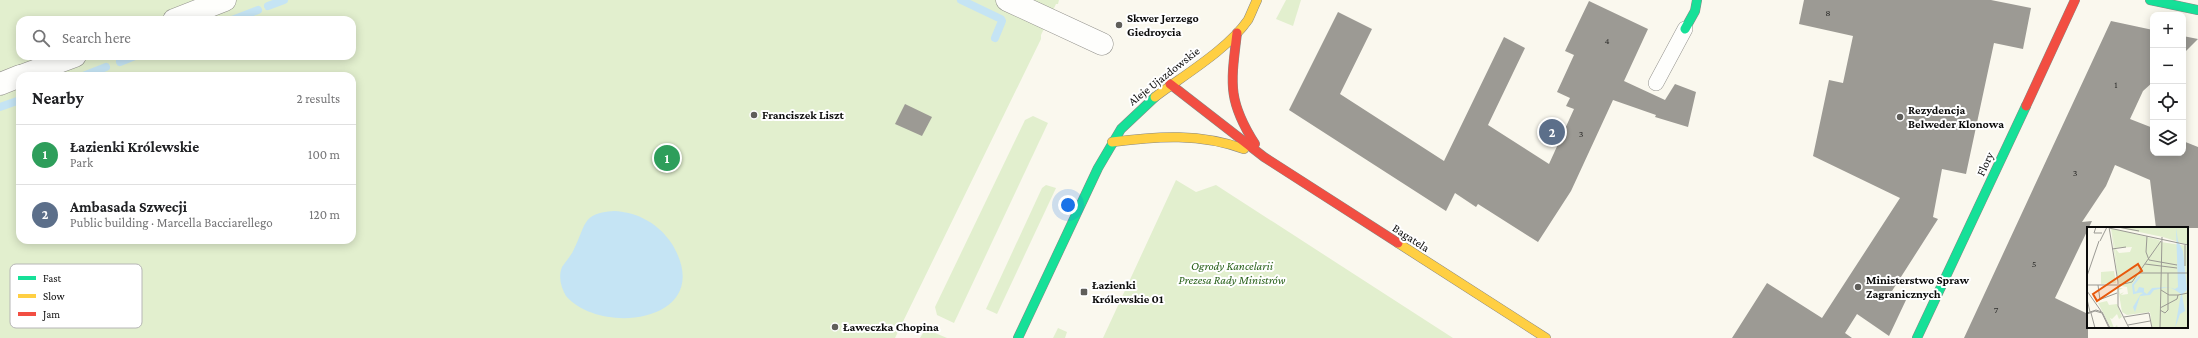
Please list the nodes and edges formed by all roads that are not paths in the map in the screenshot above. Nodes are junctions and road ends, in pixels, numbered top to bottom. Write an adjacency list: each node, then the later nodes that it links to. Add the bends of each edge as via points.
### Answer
1 (225, 0): 7 (street)
2 (1007, 0): 12 (street)
3 (1257, 0): 11 (street, Aleje Ujazdowskie, via 1248,19)
4 (1697, 0): 10 (street, via 1695,11)
5 (2075, 0): 23 (street, Flory)
6 (2150, 0): 8 (street)
7 (198, 4): 9 (street)
8 (2198, 10)
9 (180, 16)
10 (1685, 30): 16 (lane)
11 (1237, 33): 18 (street, Aleje Ujazdowskie); 20 (street, via 1233,71 1235,103 1239,118)
12 (1102, 44)
13 (64, 60): 14 (street)
14 (31, 72)
15 (16, 78): 17 (street)
16 (1656, 83)
17 (0, 84)
18 (1170, 84): 19 (street, Aleje Ujazdowskie, via 1133,116); 20 (street, Bagatela)
19 (1112, 142): 20 (street, Bagatela, via 1152,136 1194,136 1217,140); 21 (street, Aleje Ujazdowskie)
20 (1264, 157): 22 (street, Bagatela)
21 (1018, 338)
22 (1546, 338)
23 (1917, 338)

